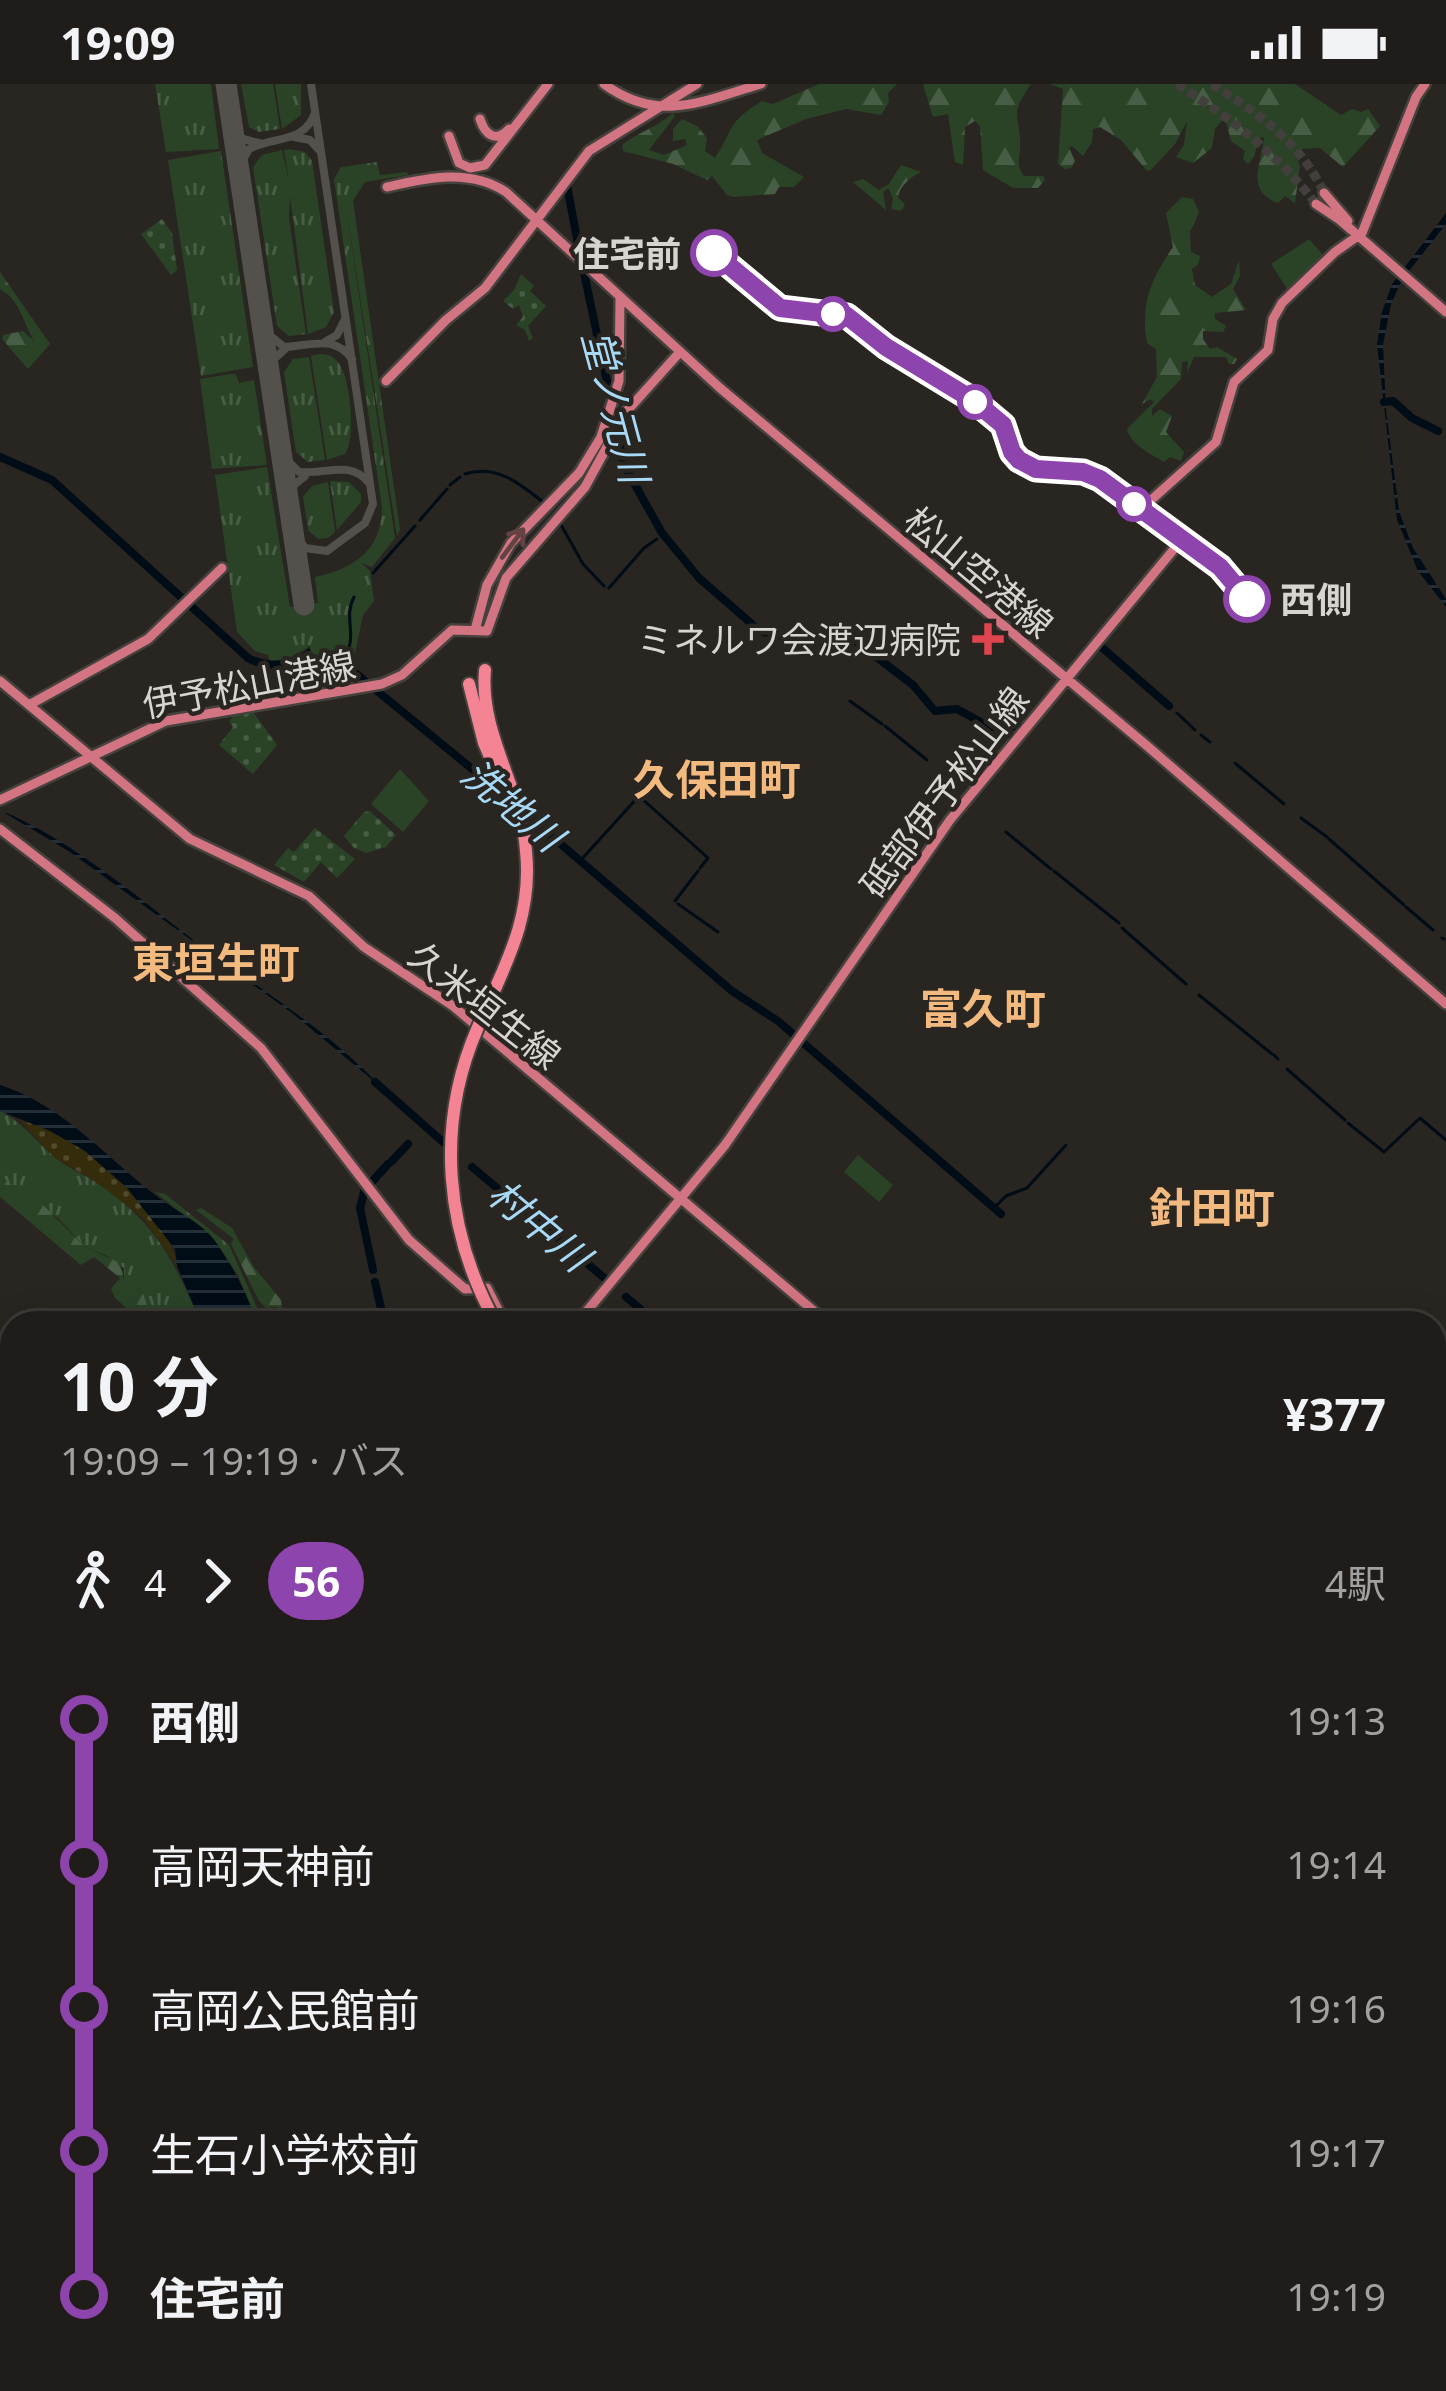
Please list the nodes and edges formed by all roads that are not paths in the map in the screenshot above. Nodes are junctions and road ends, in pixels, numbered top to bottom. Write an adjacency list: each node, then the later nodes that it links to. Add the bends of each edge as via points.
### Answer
1 (546, 84): 7 (main road); 9 (main road, via 504,134 488,135)
2 (607, 84): 8 (main road)
3 (697, 84): 8 (main road)
4 (747, 84): 8 (main road)
5 (761, 84): 8 (main road)
6 (1425, 84): 16 (main road)
7 (538, 98): 10 (main road, via 476,168 459,163); 11 (main road)
8 (663, 106): 15 (main road, via 596,146)
9 (480, 119)
10 (449, 136)
11 (482, 179): 12 (main road); 15 (main road, 松山空港線)
12 (387, 187)
13 (1324, 193): 16 (main road)
14 (1316, 204): 16 (main road)
15 (537, 218): 17 (main road, 松山空港線); 20 (main road, via 479,295)
16 (1361, 235): 18 (main road); 25 (main road, 砥部伊予松山線, via 1284,300 1268,350 1234,382 1216,442 1142,509 1181,539)
17 (620, 298): 19 (main road, 松山空港線); 21 (main road)
18 (1446, 309)
19 (680, 353): 21 (main road); 25 (main road, 松山空港線)
20 (386, 381)
21 (614, 422): 23 (main road, via 585,487 506,578); 23 (main road, one-way to 21, via 487,585 511,543 579,473)
22 (222, 568): 28 (main road, via 144,641)
23 (481, 630): 29 (main road, 伊予松山港線, via 447,633 402,676 375,687 174,719)
24 (484, 670): 32 (highway, via 490,727 523,818)
25 (1066, 679): 33 (main road, 松山空港線); 34 (main road, 砥部伊予松山線, via 950,820)
26 (0, 681): 28 (main road)
27 (469, 684): 32 (highway)
28 (29, 705): 29 (main road)
29 (91, 757): 30 (main road, 伊予松山港線); 34 (main road, 久米垣生線, via 190,839 317,901)
30 (0, 800)
31 (0, 829): 36 (main road, via 261,1048 409,1240 459,1286 481,1289)
32 (526, 851): 35 (highway, bridge, via 521,930 467,1056 450,1142 461,1238)
33 (1446, 1004)
34 (681, 1199): 37 (main road, 砥部伊予松山線); 38 (main road, 久米垣生線)
35 (491, 1311)
36 (492, 1311)
37 (587, 1311)
38 (815, 1311)

